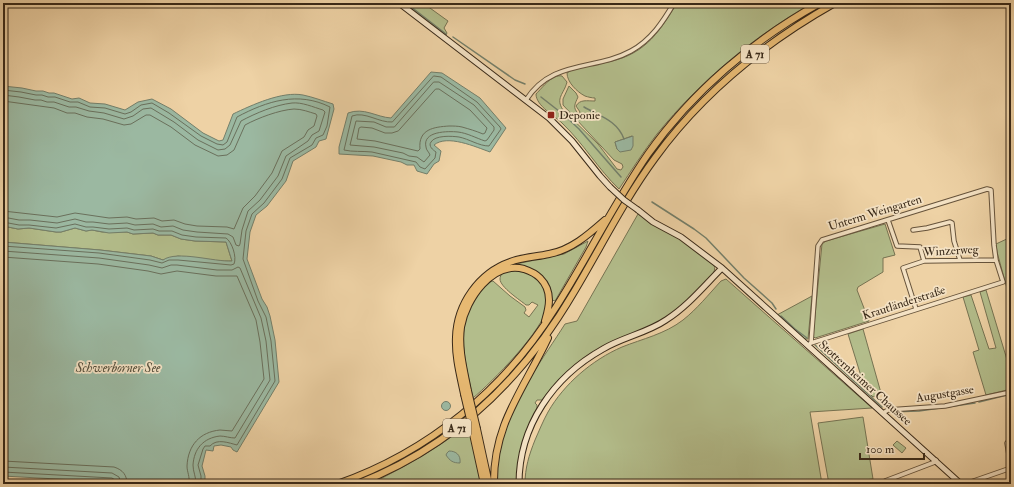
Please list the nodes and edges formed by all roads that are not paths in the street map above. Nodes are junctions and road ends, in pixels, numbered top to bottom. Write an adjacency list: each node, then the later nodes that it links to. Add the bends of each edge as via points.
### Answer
1 (399, 3): 5 (street, Stotternheimer Chaussee)
2 (674, 3): 5 (street, via 657,30 631,51 554,74 539,85)
3 (820, 3): 6 (highway, A 71, via 750,49 700,93 648,154)
4 (835, 3): 14 (highway, A 71, via 754,55 728,77 686,120 637,184)
5 (526, 100): 12 (street, Stotternheimer Chaussee, bridge, via 560,128 624,200 653,222 681,237)
6 (610, 216): 15 (highway, A 71); 17 (highway, via 571,246 549,254 511,261 492,271 476,284 464,303 457,326 456,349)
7 (888, 220): 10 (street, Unterm Weingarten, via 987,189 991,190); 11 (street, via 897,246 920,247); 16 (street, Unterm Weingarten, via 822,240 818,246)
8 (913, 230): 9 (street, via 952,223 954,242)
9 (960, 260): 10 (street, Winzerweg); 11 (street, Winzerweg)
10 (996, 260): 13 (street, Krautländerstraße, via 1003,282)
11 (924, 261): 13 (street, Winzerweg, via 903,268)
12 (722, 268): 16 (street, Stotternheimer Chaussee); 30 (street, via 686,305 666,320 603,349 565,376 538,412 525,445 520,464)
13 (916, 309): 16 (street, Krautländerstraße)
14 (554, 323): 26 (highway, A 71, via 514,376 490,401 462,424 412,458); 29 (highway, via 503,426 495,452)
15 (544, 327): 17 (highway, via 549,308 549,295 543,281 537,275 529,270 510,268 486,281 468,306 461,327 460,349); 25 (highway, A 71, via 509,370 454,422 382,466)
16 (809, 344): 19 (street, Stotternheimer Chaussee)
17 (466, 392): 20 (highway, bridge)
18 (1011, 392): 19 (street, Augustgasse, via 945,406 888,410)
19 (883, 413): 22 (street, Stotternheimer Chaussee)
20 (475, 431): 27 (highway); 28 (highway)
21 (1011, 439): 23 (street, via 1007,443)
22 (936, 460): 24 (street); 31 (street, Stotternheimer Chaussee)
23 (1011, 468): 32 (street)
24 (885, 481)
25 (337, 484)
26 (357, 484)
27 (484, 484)
28 (489, 484)
29 (494, 484)
30 (519, 484)
31 (961, 484)
32 (965, 484)

